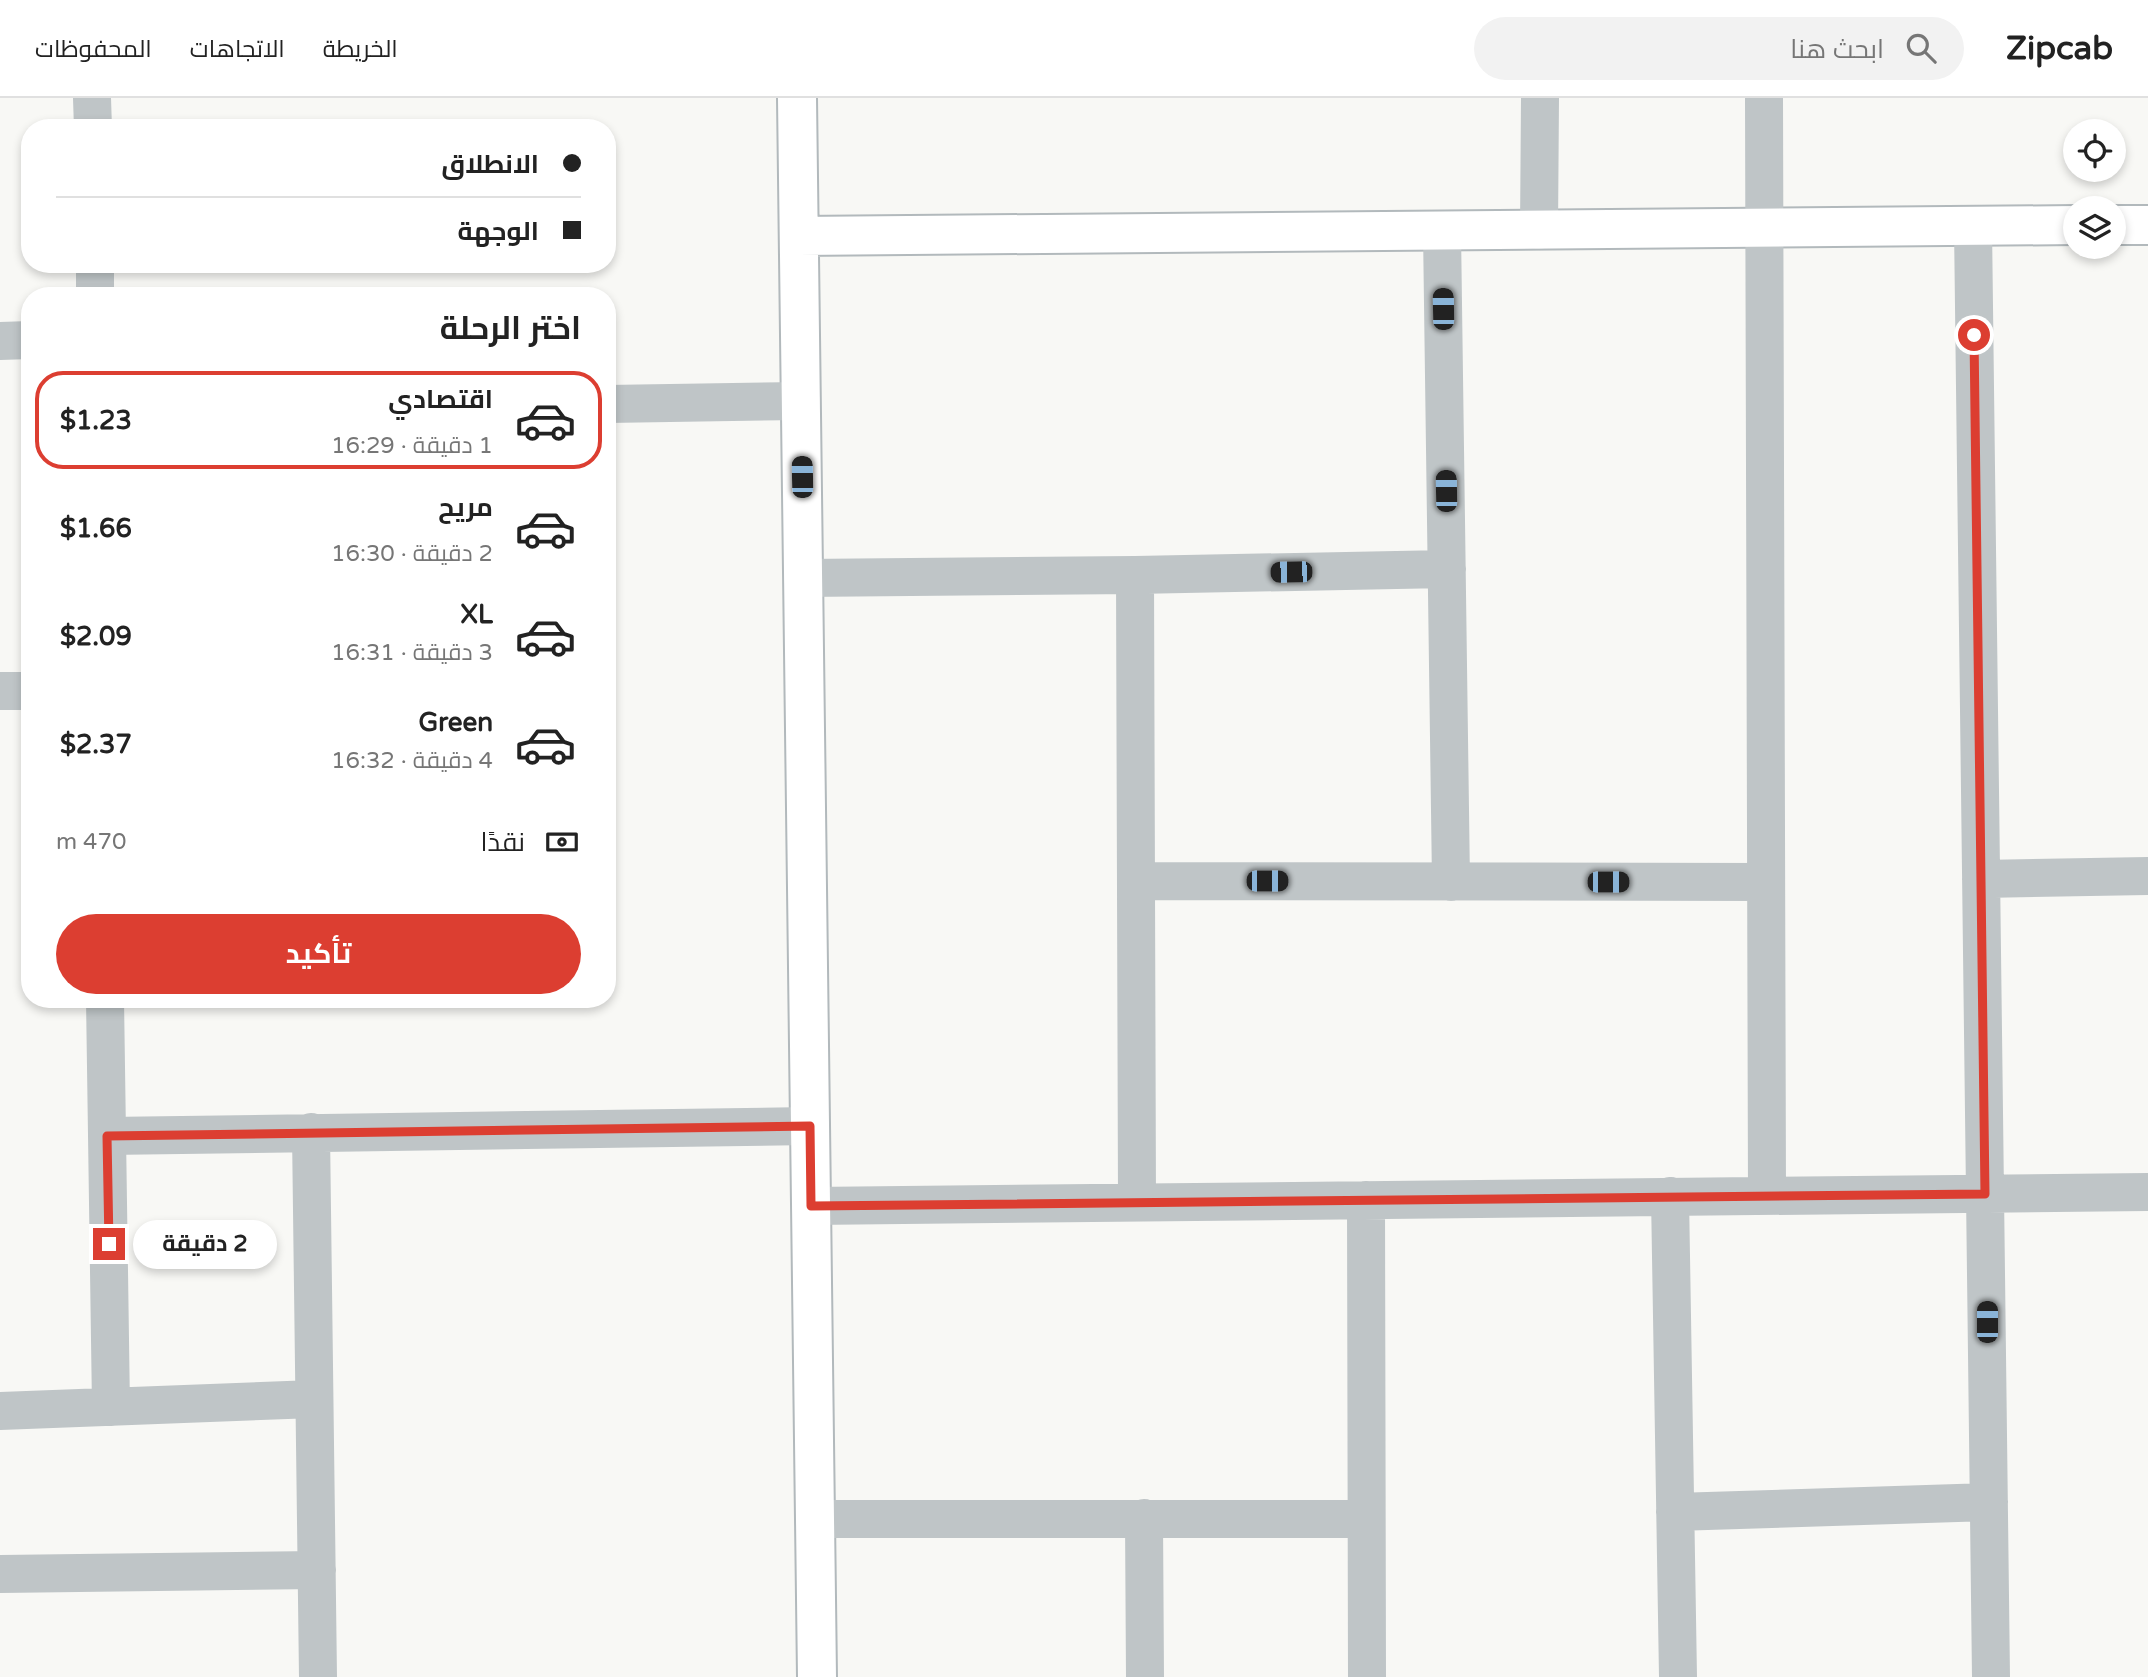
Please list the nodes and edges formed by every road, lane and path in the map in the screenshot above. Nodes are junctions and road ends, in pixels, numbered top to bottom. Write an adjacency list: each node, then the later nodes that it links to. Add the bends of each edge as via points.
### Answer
1 (92, 98): 5 (street)
2 (797, 98): 13 (street)
3 (1541, 98): 11 (street)
4 (1764, 98): 10 (street)
5 (93, 119)
6 (2063, 225): 9 (street)
7 (2126, 225): 8 (street)
8 (2148, 225)
9 (1973, 226): 10 (street); 24 (street)
10 (1764, 228): 11 (street); 27 (street)
11 (1539, 230): 12 (street)
12 (1441, 231): 13 (street); 18 (street)
13 (799, 236): 16 (street)
14 (21, 340): 15 (street)
15 (0, 341)
16 (801, 401): 17 (street); 20 (street)
17 (616, 404)
18 (1447, 569): 19 (street); 26 (street)
19 (1135, 575): 20 (street); 25 (street)
20 (803, 578): 29 (street)
21 (0, 691): 22 (street)
22 (21, 691)
23 (2148, 876): 24 (street)
24 (1981, 879): 33 (street)
25 (1136, 881): 26 (street); 37 (street)
26 (1451, 882): 27 (street)
27 (1766, 882): 35 (street)
28 (105, 1008): 31 (street)
29 (810, 1126): 30 (street); 38 (street)
30 (311, 1132): 31 (street); 39 (street)
31 (107, 1136): 40 (street)
32 (2148, 1192): 33 (street)
33 (1985, 1194): 35 (street); 42 (street)
34 (1670, 1196): 35 (street); 36 (street); 43 (street)
35 (1767, 1196)
36 (1366, 1200): 37 (street); 46 (street)
37 (1137, 1202): 38 (street)
38 (811, 1206): 45 (street)
39 (314, 1399): 40 (street); 47 (street)
40 (111, 1407): 41 (street)
41 (0, 1411)
42 (1989, 1502): 43 (street); 54 (street)
43 (1675, 1511): 53 (street)
44 (1144, 1518): 45 (street); 46 (street); 51 (street)
45 (815, 1519): 50 (street)
46 (1366, 1519): 52 (street)
47 (317, 1570): 48 (street); 49 (street)
48 (0, 1574)
49 (318, 1677)
50 (817, 1677)
51 (1145, 1677)
52 (1367, 1677)
53 (1678, 1677)
54 (1991, 1677)

